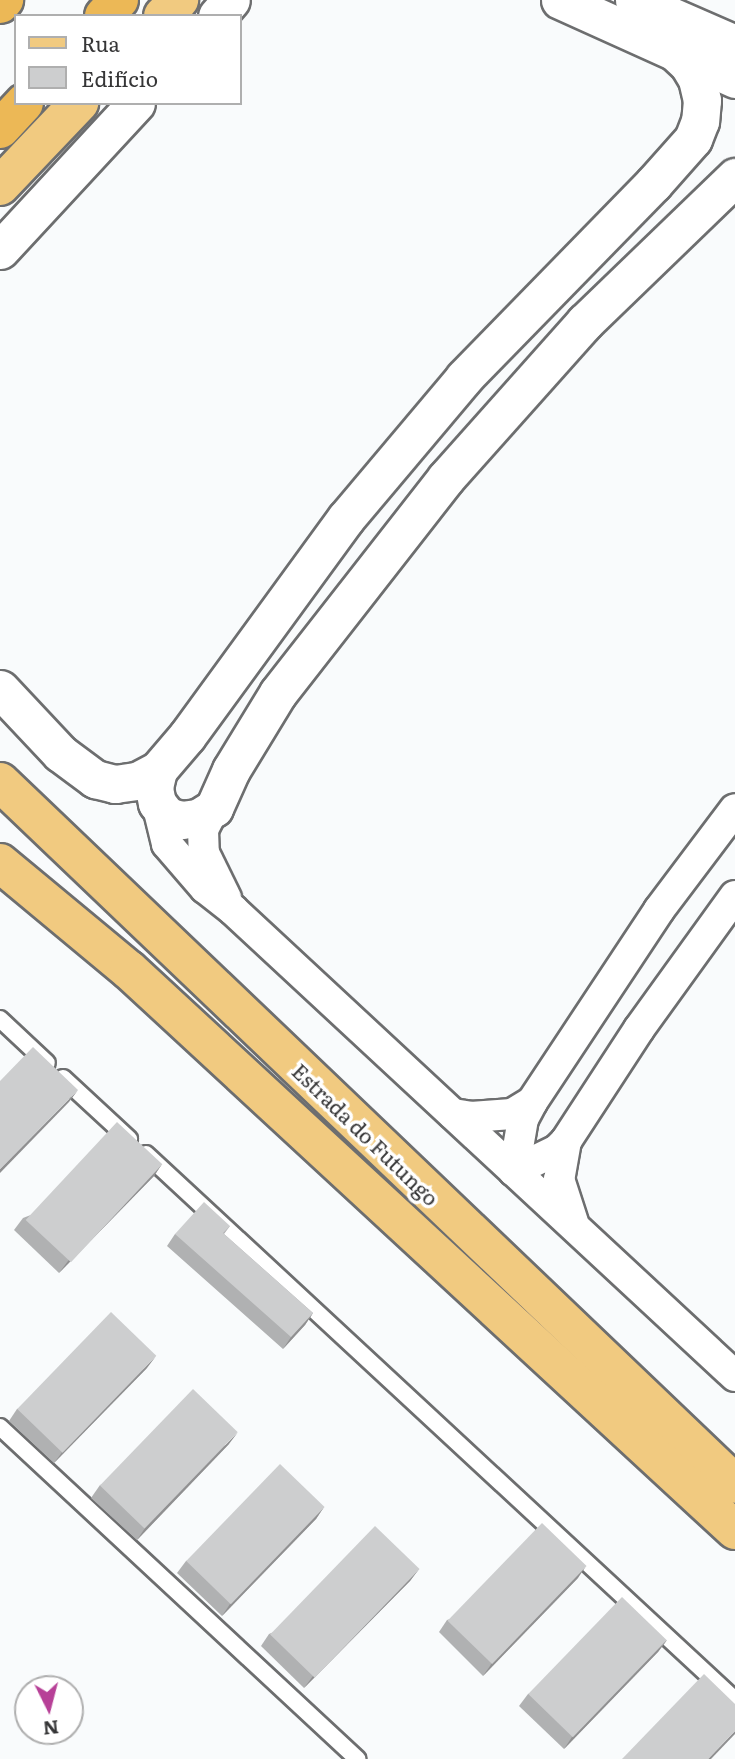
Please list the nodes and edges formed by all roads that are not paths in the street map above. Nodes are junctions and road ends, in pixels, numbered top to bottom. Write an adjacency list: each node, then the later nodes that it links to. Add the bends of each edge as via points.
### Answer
1 (4, 0): 7 (highway)
2 (119, 0): 8 (highway)
3 (179, 0): 9 (main road)
4 (231, 0): 10 (street)
5 (560, 0): 12 (street)
6 (634, 0): 11 (street)
7 (0, 4)
8 (106, 14)
9 (165, 14)
10 (219, 14)
11 (735, 44)
12 (675, 52): 13 (street); 21 (street, via 697,79 702,100 693,139)
13 (735, 79)
14 (22, 105): 17 (highway)
15 (77, 105): 19 (main road)
16 (134, 105): 20 (street)
17 (0, 129)
18 (735, 177): 22 (street, via 585,322)
19 (0, 186)
20 (0, 250)
21 (437, 409): 22 (street, via 431,425 437,441 452,450 469,449); 23 (street)
22 (476, 443): 24 (street)
23 (375, 483): 24 (street, via 389,475 414,483 421,498); 27 (street, via 235,666)
24 (416, 515): 28 (street, via 278,693 231,770)
25 (0, 690): 27 (street, via 60,753 95,779)
26 (3, 786): 41 (main road, Estrada do Futungo)
27 (158, 787): 28 (street, via 167,816 198,818); 32 (street, via 161,829 177,860)
28 (214, 808): 32 (street, via 204,830 204,853)
29 (735, 809): 34 (street, via 659,910)
30 (0, 863): 42 (main road, Estrada do Futungo, via 128,970)
31 (735, 896): 36 (street, via 639,1029)
32 (233, 910): 35 (street)
33 (0, 1019): 43 (lane)
34 (532, 1102): 35 (street, via 512,1114); 37 (street, via 523,1119)
35 (453, 1114): 37 (street)
36 (566, 1141): 37 (street); 38 (street, via 558,1179)
37 (514, 1171): 38 (street)
38 (576, 1228): 39 (street)
39 (735, 1376)
40 (0, 1427): 44 (lane)
41 (735, 1484)
42 (735, 1530)
43 (735, 1700)
44 (357, 1759)

